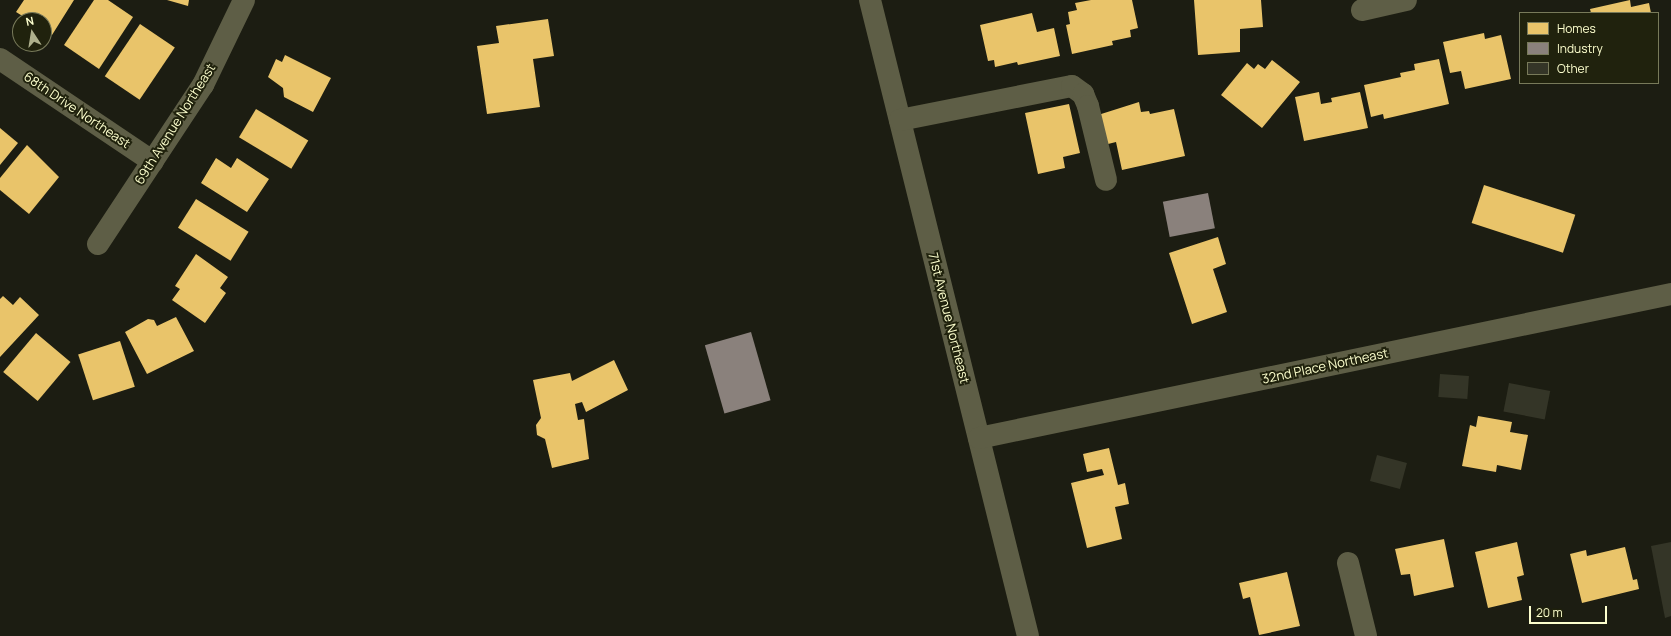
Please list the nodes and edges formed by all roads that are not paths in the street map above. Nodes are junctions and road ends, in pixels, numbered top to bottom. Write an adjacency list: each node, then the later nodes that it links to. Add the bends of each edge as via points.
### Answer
1 (244, 0): 7 (street, 69th Avenue Northeast, via 204,85)
2 (870, 0): 6 (street, 71st Avenue Northeast)
3 (1406, 0): 4 (street)
4 (1362, 10)
5 (0, 59): 7 (street, 68th Drive Northeast)
6 (900, 120): 8 (street, via 1072,86 1083,94 1088,106); 11 (street, 71st Avenue Northeast)
7 (153, 162): 9 (street, 69th Avenue Northeast)
8 (1106, 180)
9 (98, 244)
10 (1671, 294): 11 (street, 32nd Place Northeast)
11 (979, 438): 13 (street, 71st Avenue Northeast)
12 (1348, 563): 14 (street)
13 (1028, 636)
14 (1366, 636)

